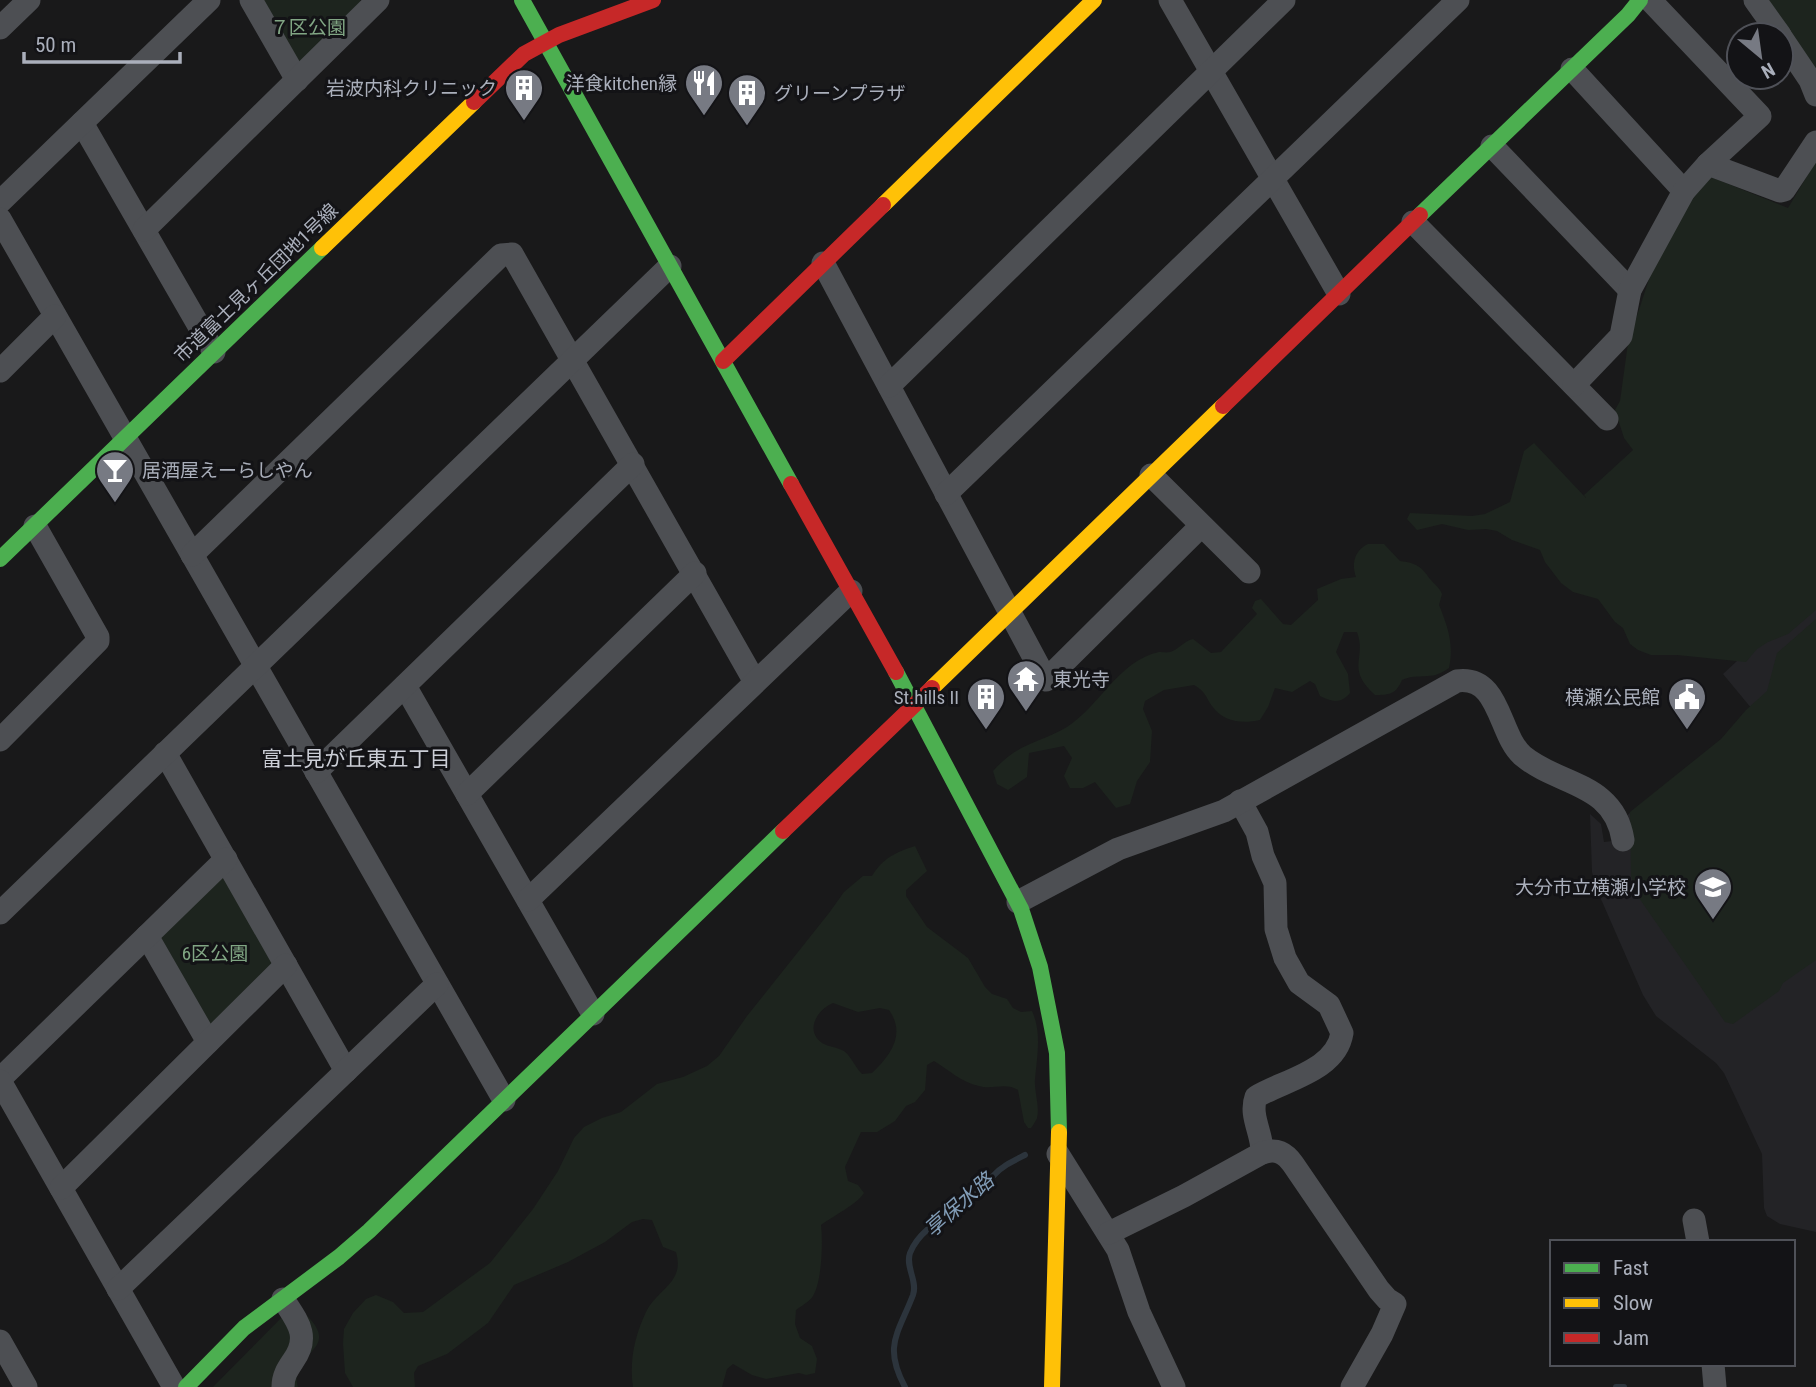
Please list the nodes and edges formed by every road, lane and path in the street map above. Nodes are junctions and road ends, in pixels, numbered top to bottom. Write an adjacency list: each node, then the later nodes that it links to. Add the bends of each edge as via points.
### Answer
1 (209, 0): 22 (street)
2 (251, 0): 20 (street)
3 (522, 0): 16 (street)
4 (653, 0): 16 (street, 市道富士見ヶ丘団地1号線)
5 (1094, 0): 32 (street)
6 (1170, 0): 19 (street)
7 (1284, 0): 19 (street)
8 (1458, 0): 26 (street)
9 (1640, 0): 18 (street)
10 (1650, 0): 25 (street, via 1760,116)
11 (1755, 0): 14 (street)
12 (372, 2): 20 (street)
13 (19, 4): 15 (street)
14 (1770, 21)
15 (0, 28)
16 (545, 41): 33 (street); 37 (street, 市道富士見ヶ丘団地1号線, via 513,64)
17 (1795, 58): 21 (street)
18 (1572, 69): 24 (street); 27 (street)
19 (1211, 71): 26 (street); 42 (street)
20 (297, 80): 31 (street)
21 (1816, 95)
22 (82, 123): 28 (street); 31 (street)
23 (1816, 142): 25 (street, via 1780,191)
24 (1492, 146): 30 (street); 34 (street)
25 (1708, 164): 27 (street)
26 (1273, 179): 35 (street); 47 (street)
27 (1684, 191): 34 (street)
28 (0, 202)
29 (0, 219): 36 (street)
30 (1413, 222): 35 (street); 41 (street)
31 (144, 230): 37 (street)
32 (823, 263): 39 (street); 42 (street)
33 (670, 266): 38 (street); 39 (street)
34 (1630, 290): 41 (street, via 1621,336)
35 (1339, 294): 46 (street)
36 (55, 316): 40 (street); 44 (street)
37 (214, 352): 44 (street, 市道富士見ヶ丘団地1号線)
38 (574, 359): 45 (street); 50 (street, via 517,260 506,253); 56 (street)
39 (723, 361): 54 (street)
40 (0, 371)
41 (1574, 385): 43 (street)
42 (889, 386): 47 (street)
43 (1607, 418)
44 (126, 438): 48 (street, 市道富士見ヶ丘団地1号線); 50 (street)
45 (633, 464): 53 (street); 58 (street)
46 (1151, 475): 49 (street); 55 (street)
47 (946, 494): 55 (street)
48 (35, 526): 51 (street, 市道富士見ヶ丘団地1号線); 60 (street, via 98,642)
49 (1201, 526): 52 (street); 55 (street, via 1046,680)
50 (192, 555): 56 (street)
51 (0, 559)
52 (1249, 572)
53 (695, 573): 57 (street); 63 (street)
54 (851, 591): 57 (street); 59 (street)
55 (1009, 612): 59 (street)
56 (256, 666): 61 (street); 62 (street)
57 (755, 682): 67 (street)
58 (405, 686): 62 (street); 63 (street)
59 (914, 704): 68 (street); 73 (street)
60 (0, 740)
61 (166, 753): 66 (street); 69 (street)
62 (316, 772): 72 (street)
63 (467, 794): 67 (street)
64 (1241, 802): 65 (street, via 1367,729 1465,680 1484,688 1492,698 1524,757 1585,788 1609,806); 68 (street, via 1118,849); 78 (street, via 1275,883 1276,929 1285,958 1298,983 1329,1005 1342,1033 1327,1059 1256,1097)
65 (1623, 840)
66 (226, 859): 70 (street); 71 (street)
67 (528, 900): 73 (street)
68 (1018, 902): 79 (street, via 1035,948 1054,1031 1059,1074)
69 (0, 913)
70 (147, 936): 74 (street); 76 (street)
71 (286, 965): 74 (street); 75 (street)
72 (437, 984): 75 (street); 77 (street)
73 (593, 1014): 77 (street)
74 (208, 1042): 80 (street)
75 (346, 1071): 82 (street)
76 (0, 1080): 80 (street)
77 (504, 1100): 83 (street, via 354,1244)
78 (1262, 1153): 81 (street); 92 (street, via 1269,1150 1286,1155 1379,1290 1395,1304)
79 (1058, 1154): 81 (street); 90 (street)
80 (61, 1188): 82 (street)
81 (1109, 1233): 91 (street)
82 (118, 1289): 87 (street)
83 (283, 1299): 88 (street, via 244,1328); 89 (street, via 303,1343 284,1375)
84 (0, 1341): 86 (street)
85 (1713, 1366): 93 (street)
86 (21, 1385)
87 (174, 1387)
88 (186, 1387)
89 (283, 1387)
90 (1052, 1387)
91 (1174, 1387)
92 (1352, 1387)
93 (1715, 1387)

